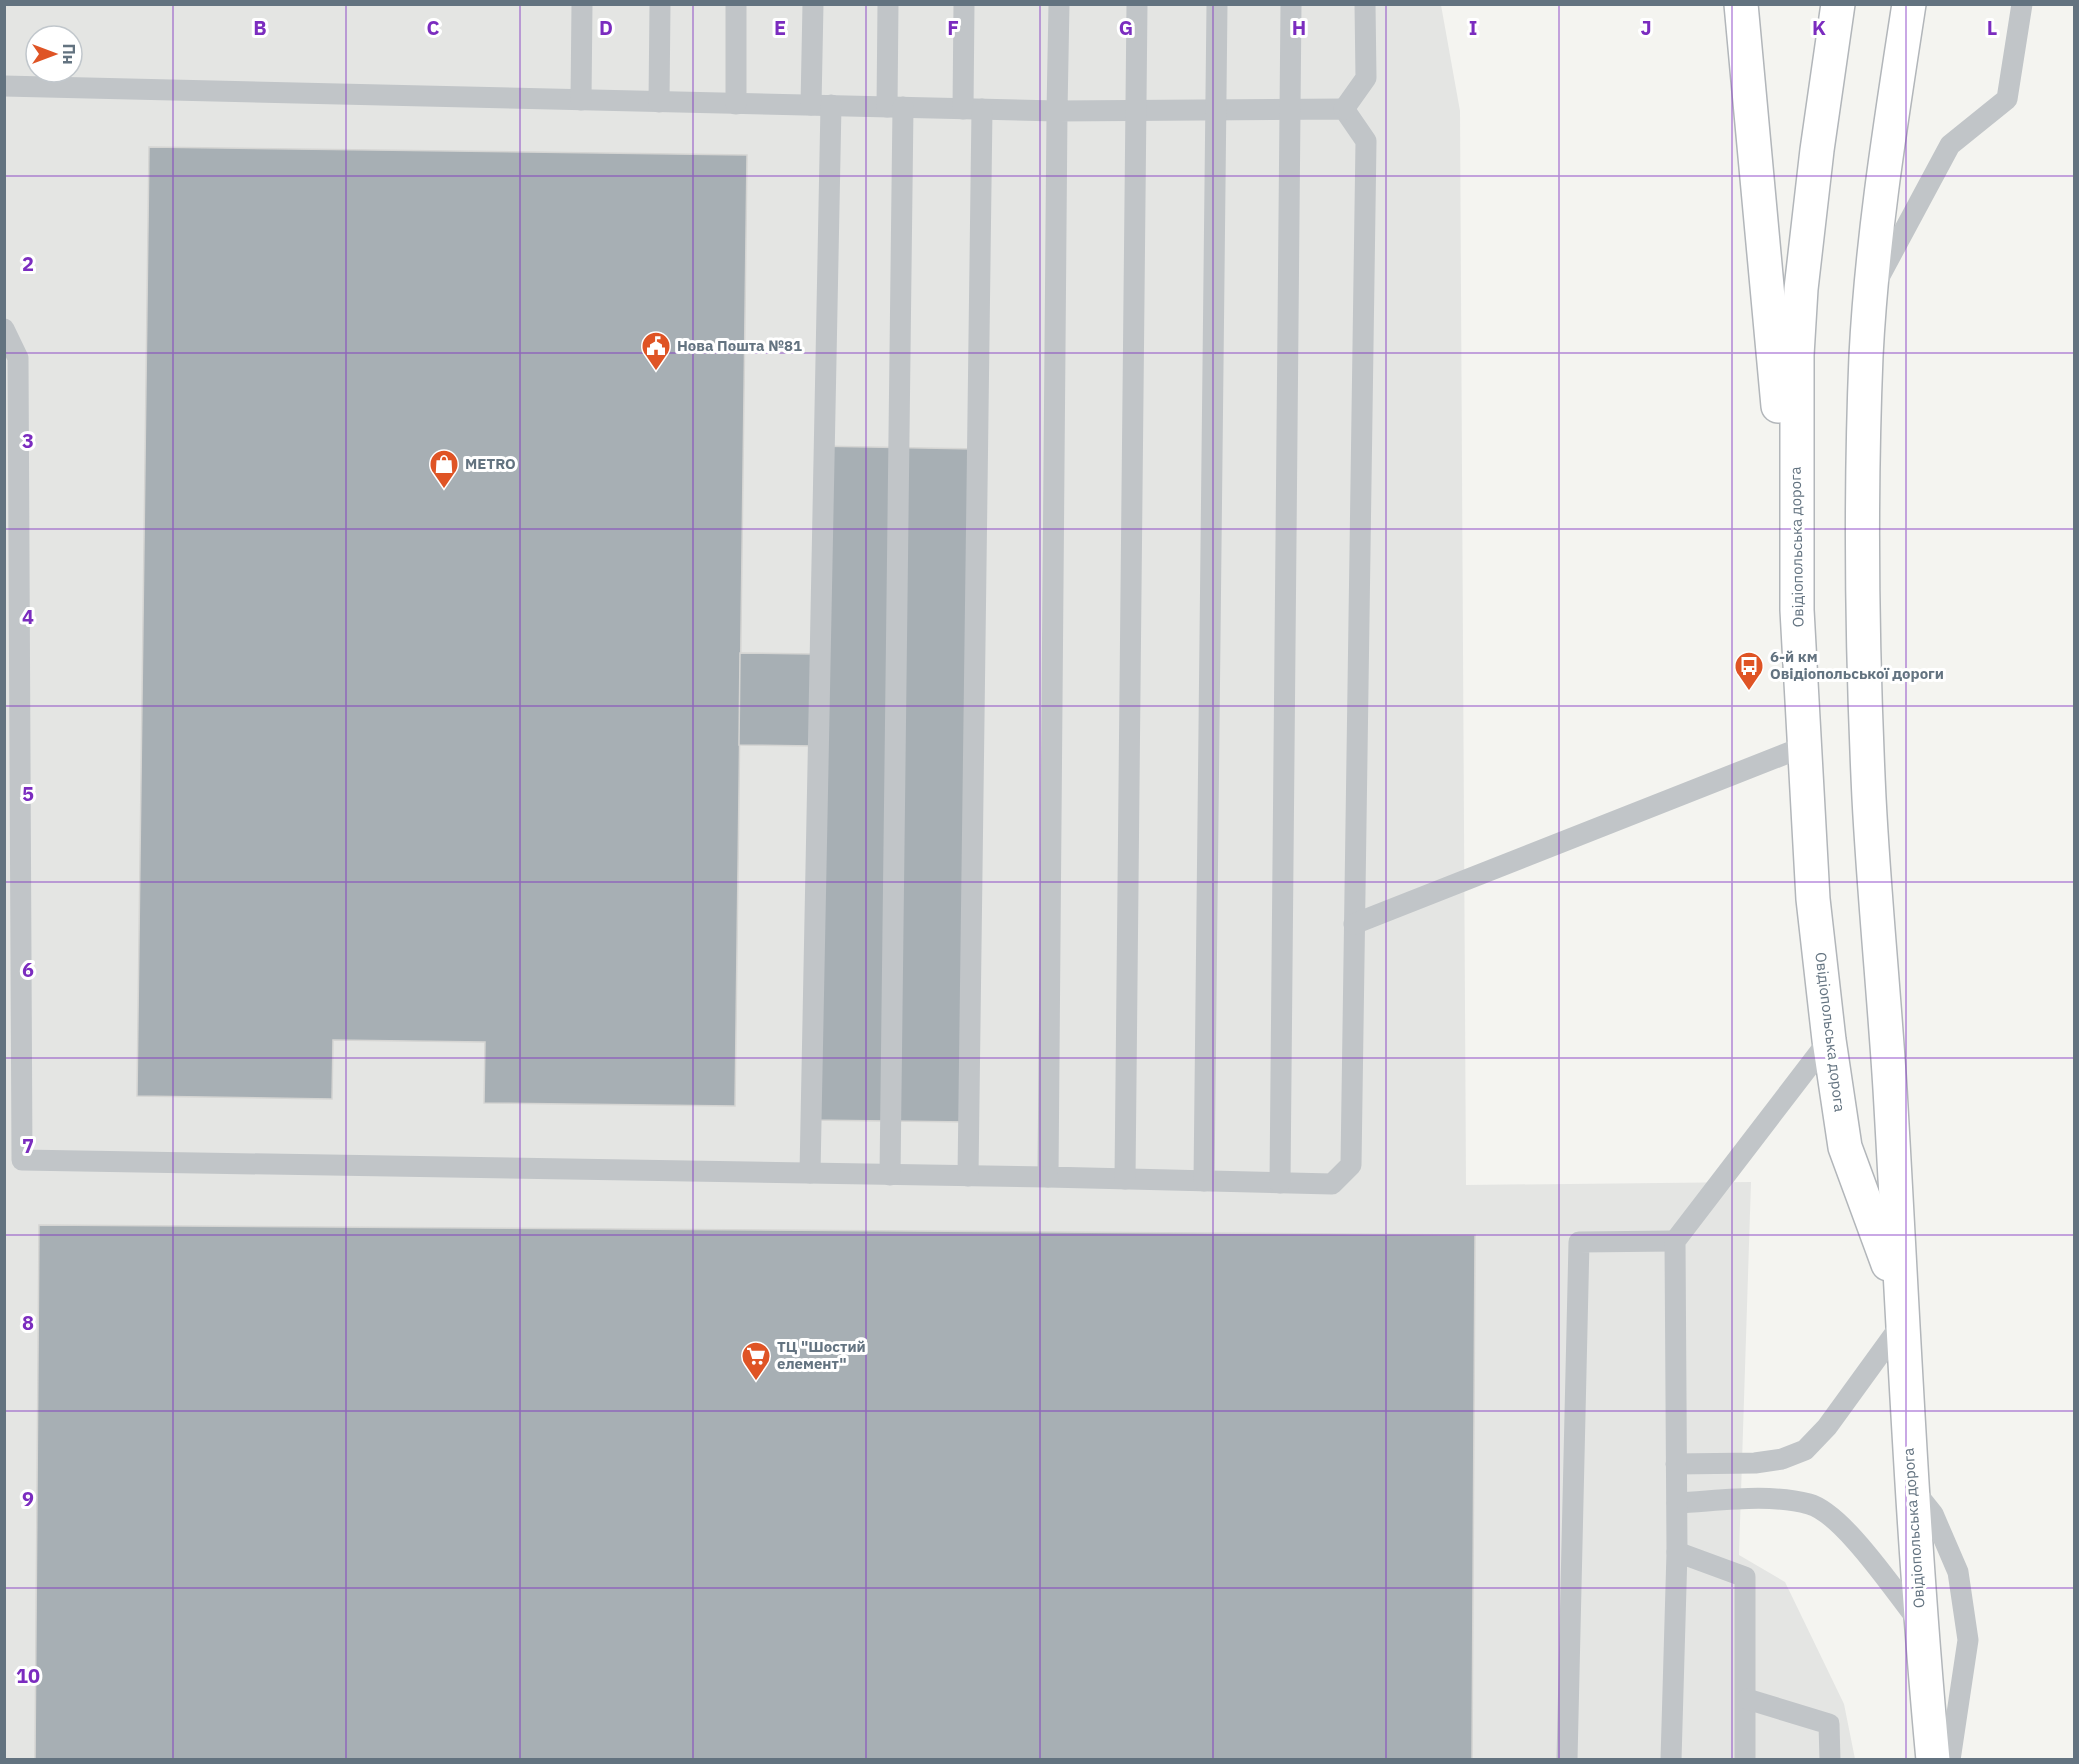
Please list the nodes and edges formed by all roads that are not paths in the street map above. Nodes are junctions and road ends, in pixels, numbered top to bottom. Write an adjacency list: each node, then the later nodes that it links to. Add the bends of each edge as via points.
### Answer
1 (582, 4): 17 (lane)
2 (660, 4): 18 (lane)
3 (736, 4): 19 (lane)
4 (813, 4): 20 (lane)
5 (888, 4): 21 (lane)
6 (964, 4): 22 (lane)
7 (1059, 4): 26 (lane)
8 (1137, 4): 27 (lane)
9 (1216, 4): 24 (lane)
10 (1291, 4): 25 (lane)
11 (1365, 4): 23 (lane, via 1366,78)
12 (1742, 4): 30 (main road)
13 (1838, 4): 30 (main road, Овідіопольська дорога, via 1801,300 1797,366)
14 (1909, 4): 28 (main road, Овідіопольська дорога)
15 (2022, 4): 28 (lane, via 2007,99 1950,145)
16 (4, 86): 17 (lane)
17 (581, 100): 18 (lane)
18 (659, 102): 19 (lane)
19 (736, 104): 20 (lane)
20 (821, 105): 21 (lane); 34 (lane)
21 (895, 107): 22 (lane); 35 (lane)
22 (973, 109): 26 (lane); 36 (lane)
23 (1344, 109): 25 (lane); 32 (lane, via 1366,141)
24 (1215, 110): 25 (lane); 27 (lane); 39 (lane)
25 (1290, 110): 40 (lane)
26 (1057, 111): 27 (lane); 37 (lane)
27 (1136, 111): 38 (lane)
28 (1870, 295): 42 (main road, Овідіопольська дорога, via 1864,482 1865,706)
29 (4, 329): 34 (lane, via 18,358 22,1160)
30 (1797, 610): 31 (main road, Овідіопольська дорога)
31 (1803, 747): 32 (lane); 33 (main road, Овідіопольська дорога)
32 (1354, 924): 40 (lane, via 1351,1165 1332,1184)
33 (1829, 1040): 41 (lane); 42 (main road, Овідіопольська дорога, via 1845,1148)
34 (810, 1173): 35 (lane)
35 (890, 1175): 36 (lane)
36 (968, 1176): 37 (lane)
37 (1048, 1178): 38 (lane)
38 (1125, 1179): 39 (lane)
39 (1204, 1181): 40 (lane)
40 (1280, 1183)
41 (1675, 1241): 43 (lane); 49 (lane, via 1579,1242)
42 (1900, 1311): 43 (lane, via 1827,1427 1805,1450 1782,1459 1755,1462); 44 (main road, Овідіопольська дорога)
43 (1676, 1464): 45 (lane)
44 (1912, 1489): 47 (main road, Овідіопольська дорога); 54 (lane, via 1933,1514 1958,1572 1968,1640)
45 (1677, 1503): 46 (lane); 47 (lane, via 1757,1499 1811,1504 1832,1516)
46 (1677, 1552): 48 (lane, via 1745,1577); 50 (lane)
47 (1920, 1623): 53 (main road, Овідіопольська дорога)
48 (1747, 1699): 51 (lane); 52 (lane, via 1829,1724)
49 (1567, 1760)
50 (1671, 1760)
51 (1745, 1760)
52 (1830, 1760)
53 (1933, 1760)
54 (1950, 1760)

